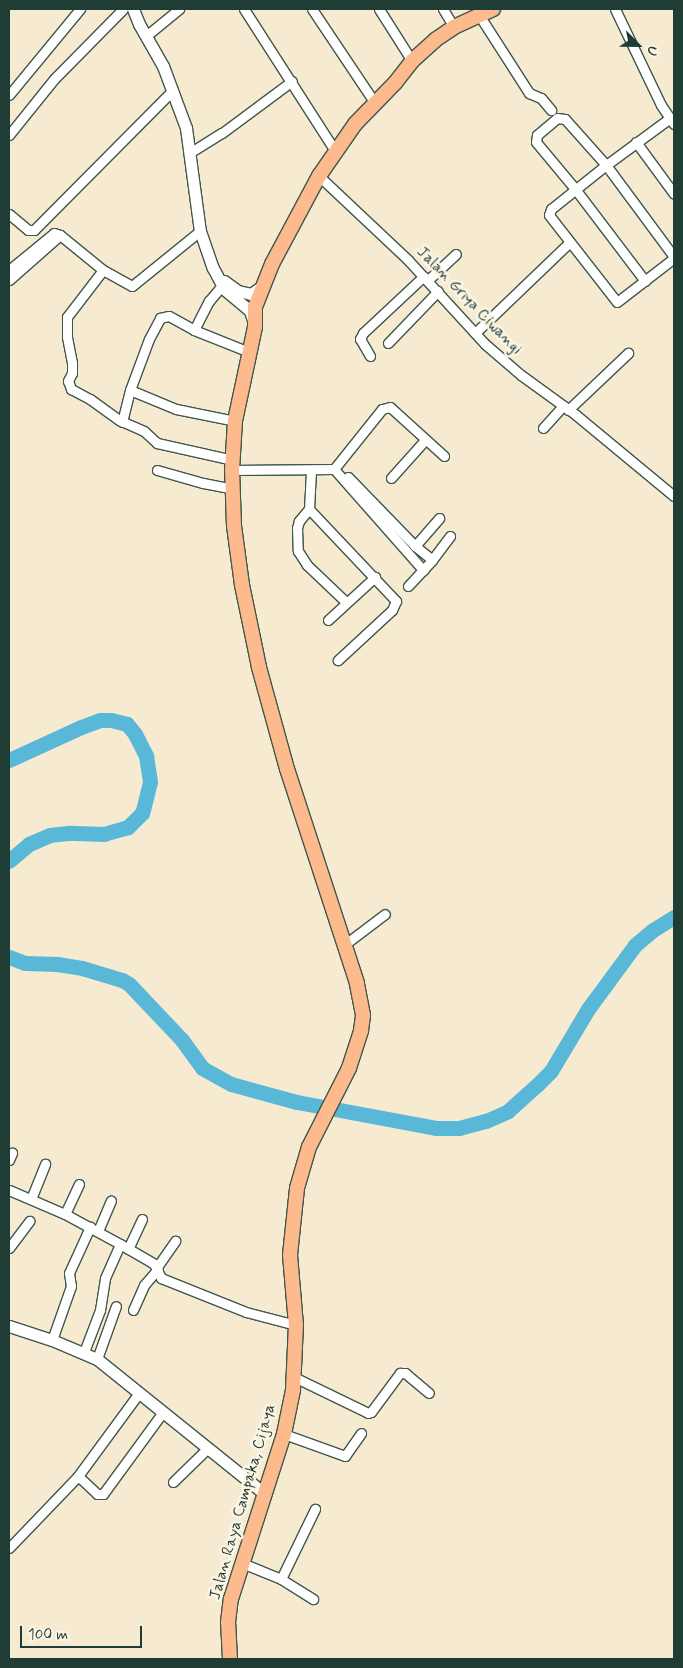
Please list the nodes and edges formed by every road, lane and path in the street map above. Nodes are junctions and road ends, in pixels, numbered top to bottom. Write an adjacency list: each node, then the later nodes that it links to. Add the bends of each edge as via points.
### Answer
1 (80, 9): 15 (street)
2 (123, 9): 24 (street, via 54,79)
3 (133, 9): 13 (street)
4 (178, 9): 13 (street)
5 (244, 9): 16 (street)
6 (312, 9): 20 (street)
7 (378, 9): 14 (street)
8 (443, 9): 12 (street)
9 (493, 9): 11 (main road, Jalan Raya Campaka, Cijaya)
10 (616, 9): 23 (street)
11 (479, 16): 12 (main road, Jalan Raya Campaka, Cijaya); 22 (street, via 528,93 541,98)
12 (454, 27): 14 (main road, Jalan Raya Campaka, Cijaya)
13 (146, 36): 18 (street)
14 (412, 61): 20 (main road, Jalan Raya Campaka, Cijaya)
15 (26, 72): 17 (street); 19 (street)
16 (292, 81): 26 (street); 27 (street)
17 (9, 86)
18 (173, 90): 26 (street); 32 (street, via 34,230 28,230)
19 (9, 94)
20 (375, 103): 27 (main road, Jalan Raya Campaka, Cijaya, via 354,124)
21 (674, 108): 23 (street)
22 (551, 110)
23 (670, 119): 25 (street)
24 (9, 135)
25 (636, 142): 28 (street); 31 (street)
26 (191, 152): 33 (street)
27 (335, 152): 29 (main road, Jalan Raya Campaka, Cijaya)
28 (606, 166): 30 (street); 30 (street, via 565,120 558,118 537,135 536,142); 37 (street)
29 (319, 176): 40 (street, Jalan Griya Ciwangi); 44 (main road, Jalan Raya Campaka, Cijaya)
30 (576, 190): 35 (street, via 551,209 549,215); 42 (street)
31 (674, 194)
32 (9, 214)
33 (200, 231): 39 (street, via 136,285 129,286); 43 (street)
34 (60, 235): 38 (street, via 47,236); 39 (street); 41 (street)
35 (569, 243): 42 (street, via 615,301 619,302); 48 (street)
36 (456, 254): 40 (street)
37 (674, 258): 42 (street)
38 (9, 270)
39 (103, 270): 56 (street, via 67,317 72,363 68,384)
40 (426, 278): 45 (street, Jalan Griya Ciwangi); 52 (street, via 363,333 360,339)
41 (9, 280)
42 (645, 281)
43 (223, 283): 44 (street, via 251,294); 46 (street, via 250,311); 47 (street)
44 (264, 285): 46 (main road, Jalan Raya Campaka, Cijaya, via 255,307)
45 (438, 291): 48 (street, Jalan Griya Ciwangi); 49 (street)
46 (255, 327): 50 (main road, Jalan Raya Campaka, Cijaya)
47 (194, 330): 50 (street); 53 (street, via 168,316 160,318)
48 (475, 333): 54 (street, Jalan Griya Ciwangi, via 521,375)
49 (388, 344)
50 (249, 352): 55 (main road, Jalan Raya Campaka, Cijaya)
51 (628, 353): 54 (street)
52 (370, 356)
53 (130, 390): 55 (street, via 176,409); 56 (street)
54 (566, 408): 57 (street); 66 (street, Jalan Griya Ciwangi)
55 (235, 421): 60 (main road, Jalan Raya Campaka, Cijaya)
56 (122, 422): 60 (street, via 144,431 158,443)
57 (543, 428)
58 (426, 440): 59 (street); 61 (street, via 390,407 385,407); 64 (street)
59 (444, 456)
60 (232, 465): 63 (street); 65 (main road, Jalan Raya Campaka, Cijaya)
61 (336, 468): 63 (street); 70 (street); 72 (street)
62 (157, 470): 65 (street)
63 (311, 471): 67 (street)
64 (391, 478)
65 (233, 489): 79 (main road, Jalan Raya Campaka, Cijaya, via 241,577 264,686)
66 (674, 496)
67 (309, 509): 73 (street); 75 (street, via 297,528 298,551 307,565)
68 (439, 518): 70 (street)
69 (450, 536): 71 (street)
70 (415, 546): 71 (street)
71 (432, 560): 72 (street)
72 (424, 570): 74 (street)
73 (375, 577): 75 (street); 77 (street, via 394,596 396,606)
74 (408, 586)
75 (346, 602): 76 (street)
76 (328, 620)
77 (338, 660)
78 (385, 914): 79 (street)
79 (344, 946): 95 (main road, Jalan Raya Campaka, Cijaya, via 363,1015 349,1068 309,1147 297,1188 290,1255)
80 (46, 1164): 83 (street)
81 (79, 1184): 85 (street)
82 (9, 1190): 83 (street)
83 (30, 1199): 85 (street)
84 (111, 1201): 88 (street)
85 (65, 1214): 88 (street)
86 (142, 1220): 90 (street)
87 (29, 1221): 91 (street)
88 (94, 1229): 90 (street); 97 (street, via 69,1273 71,1286)
89 (175, 1241): 92 (street)
90 (124, 1246): 92 (street); 98 (street, via 105,1278 100,1310)
91 (9, 1248)
92 (158, 1268): 94 (street, via 144,1285); 95 (street, via 161,1278 204,1297 257,1316)
93 (116, 1306): 99 (street)
94 (133, 1310)
95 (296, 1325): 100 (main road, Jalan Raya Campaka, Cijaya)
96 (9, 1326): 97 (street)
97 (52, 1340): 98 (street)
98 (84, 1352): 99 (street)
99 (97, 1359): 101 (street)
100 (294, 1377): 102 (street, via 368,1413 400,1373 405,1373); 105 (main road, Jalan Raya Campaka, Cijaya)
101 (139, 1393): 103 (street); 107 (street)
102 (429, 1393)
103 (163, 1412): 106 (street); 107 (street, via 103,1494 97,1494)
104 (361, 1433): 105 (street, via 346,1456)
105 (284, 1434): 109 (main road, Jalan Raya Campaka, Cijaya)
106 (208, 1448): 108 (street); 109 (street)
107 (78, 1476): 111 (street)
108 (173, 1482)
109 (265, 1494): 112 (main road, Jalan Raya Campaka, Cijaya)
110 (315, 1509): 113 (street)
111 (9, 1548)
112 (242, 1563): 113 (street); 115 (main road, Jalan Raya Campaka, Cijaya, via 230,1610)
113 (281, 1579): 114 (street)
114 (313, 1599)
115 (230, 1659)

